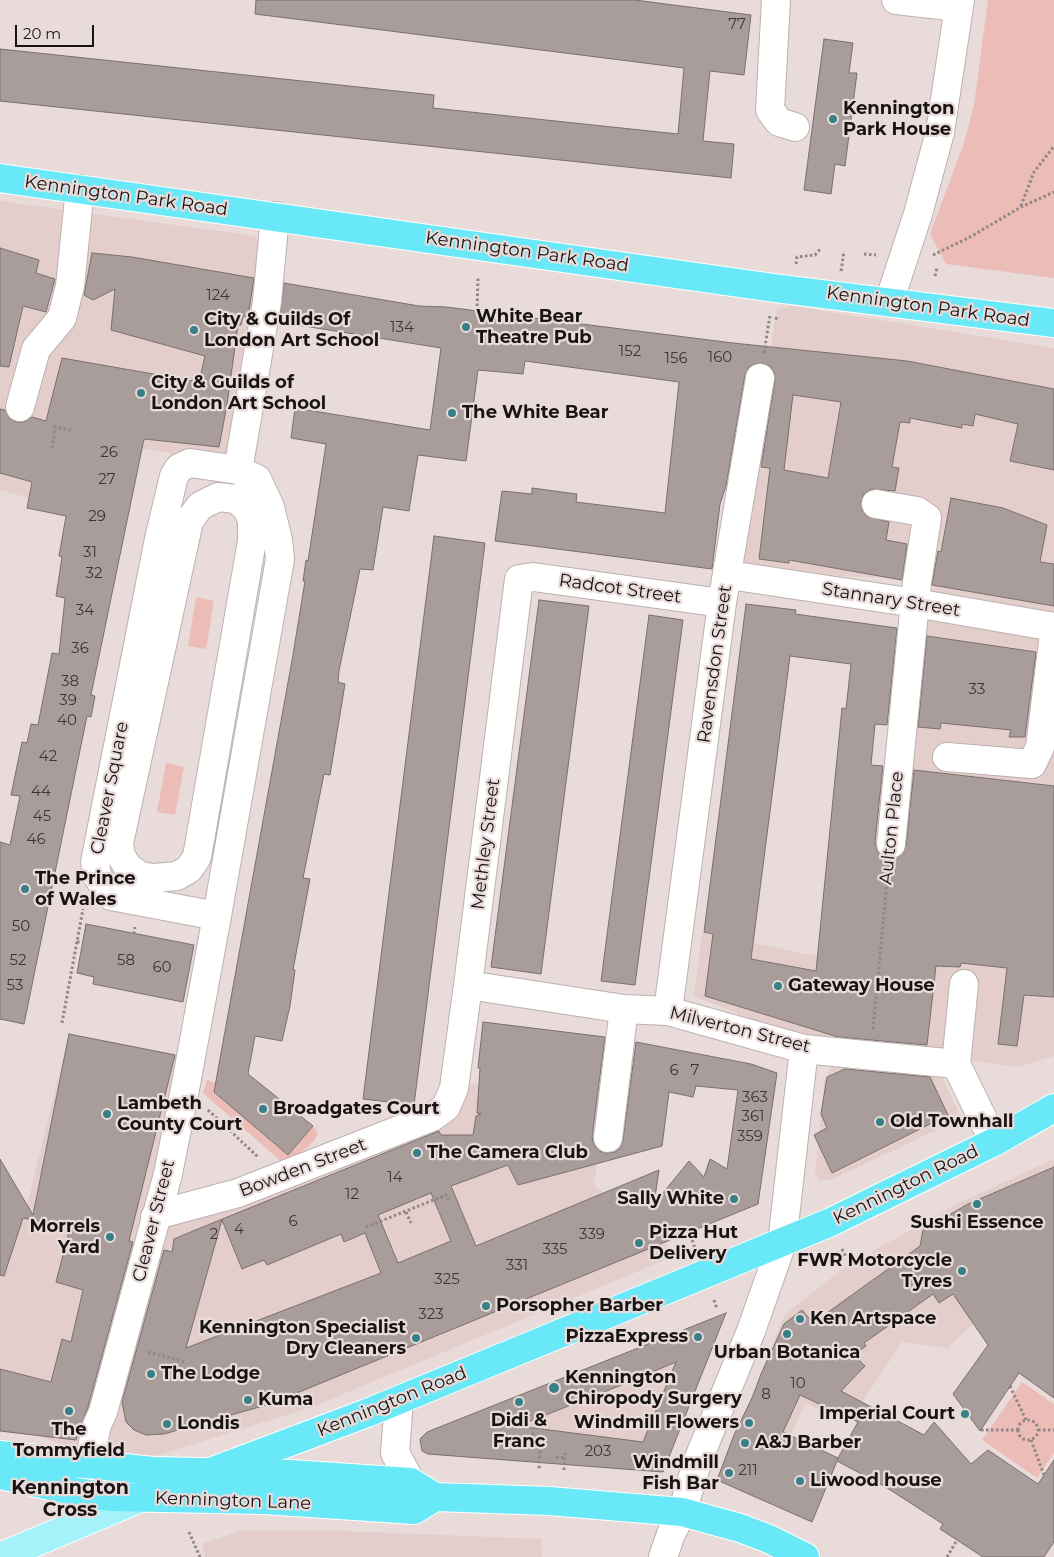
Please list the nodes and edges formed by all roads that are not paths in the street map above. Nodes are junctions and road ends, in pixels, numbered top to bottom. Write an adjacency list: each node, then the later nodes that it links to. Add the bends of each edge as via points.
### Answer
1 (776, 0): 4 (street, via 770,110 779,122)
2 (896, 0): 3 (street)
3 (959, 4): 8 (street, via 940,132 921,205)
4 (796, 127)
5 (0, 178): 6 (highway, Kennington Park Road)
6 (80, 189): 7 (highway, Kennington Park Road); 11 (street, via 70,286 62,318 36,349)
7 (275, 216): 8 (highway, Kennington Park Road); 12 (street, via 269,288)
8 (889, 302): 9 (highway, Kennington Park Road)
9 (1054, 323)
10 (760, 378): 15 (street, Ravensdon Street)
11 (20, 407)
12 (238, 470): 23 (street, Cleaver Square, via 256,479 270,507 280,559); 23 (street, Cleaver Square, via 190,463 179,468 174,476 95,862 97,876 111,896)
13 (876, 504): 18 (street, Aulton Place, via 916,511 927,518)
14 (189, 521): 14 (street, Cleaver Square, via 203,503 231,498 247,508 253,533 197,857 189,869 176,876 154,878 140,876 128,867 121,856 119,843)
15 (728, 575): 17 (street, Ravensdon Street); 18 (street, Stannary Street)
16 (519, 579): 17 (street, Radcot Street, via 533,577); 25 (street, Methley Street)
17 (722, 603): 27 (street, Ravensdon Street)
18 (916, 603): 19 (street, Stannary Street); 22 (street, Aulton Place)
19 (1054, 627)
20 (1054, 634): 21 (street, via 1040,747 1032,764)
21 (947, 757)
22 (891, 844)
23 (217, 916): 34 (street, Cleaver Street)
24 (964, 984): 29 (street)
25 (468, 985): 26 (street, Milverton Street); 30 (street, Methley Street, via 454,1088)
26 (624, 1009): 27 (street, Milverton Street); 32 (street)
27 (668, 1011): 28 (street, Milverton Street)
28 (804, 1049): 29 (street, Milverton Street); 37 (street)
29 (956, 1064): 33 (street)
30 (446, 1107): 35 (street, Bowden Street, via 432,1117 238,1194)
31 (1054, 1108): 33 (highway, Kennington Road)
32 (608, 1138)
33 (994, 1142): 37 (highway, Kennington Road, via 868,1205)
34 (168, 1174): 35 (street, via 183,1198); 36 (street, Cleaver Street)
35 (197, 1204): 36 (street, Bowden Street)
36 (155, 1217): 40 (street, Cleaver Street)
37 (782, 1243): 38 (highway, Kennington Road); 47 (street, via 751,1331 698,1460)
38 (399, 1400): 41 (highway, Kennington Road); 43 (street, via 395,1453)
39 (0, 1455): 40 (highway, Kennington Lane)
40 (88, 1466): 41 (highway, Kennington Lane); 44 (street, Cleaver Street)
41 (209, 1471): 43 (highway, Kennington Lane); 46 (highway, Kennington Road)
42 (0, 1474): 44 (highway, Kennington Lane)
43 (411, 1482): 45 (highway, Kennington Lane)
44 (82, 1493): 46 (highway, Kennington Lane)
45 (434, 1497): 46 (highway, Kennington Lane, via 414,1510 265,1500); 47 (highway, via 549,1501)
46 (141, 1498): 48 (main road, Kennington Road)
47 (682, 1512): 49 (street); 50 (highway, via 740,1528)
48 (11, 1555)
49 (663, 1557)
50 (805, 1557)

